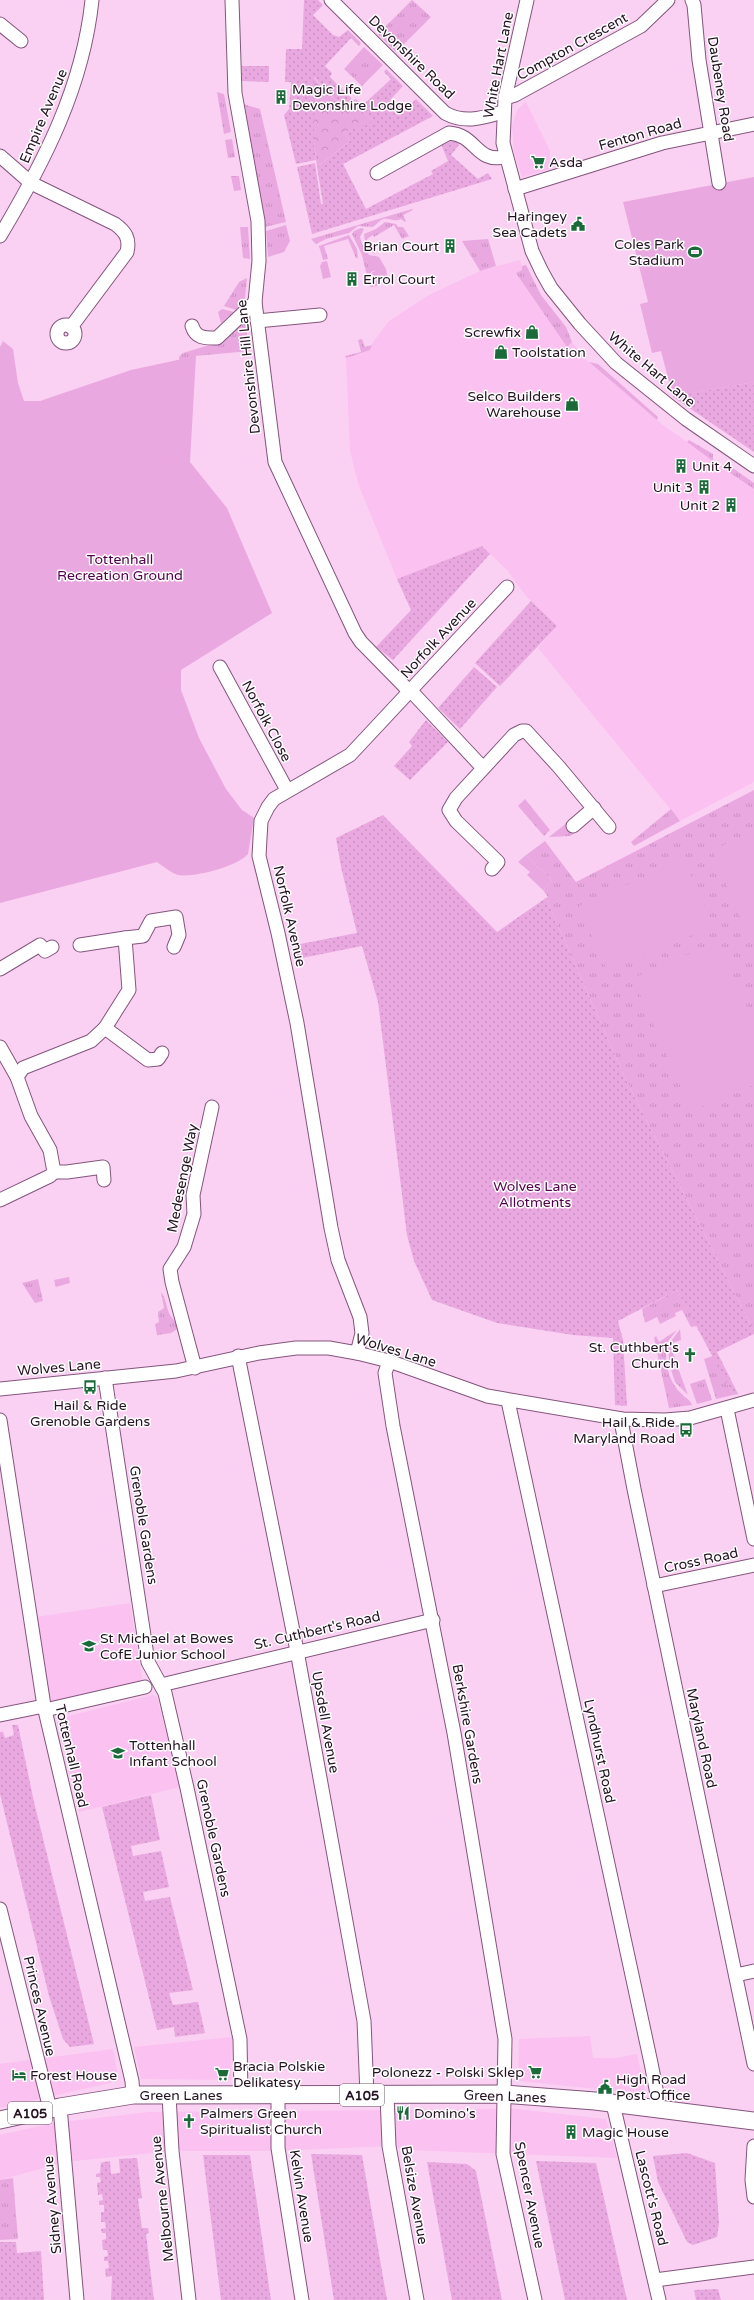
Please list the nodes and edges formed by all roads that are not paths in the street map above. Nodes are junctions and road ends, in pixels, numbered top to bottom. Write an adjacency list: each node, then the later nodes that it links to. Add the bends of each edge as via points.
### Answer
1 (92, 0): 16 (street, Empire Avenue, via 83,59 71,95)
2 (232, 0): 20 (street, Devonshire Hill Lane, via 235,94 258,231 259,261)
3 (331, 0): 10 (street, Devonshire Road, via 445,113 465,120)
4 (527, 0): 9 (street, White Hart Lane)
5 (668, 0): 9 (street, Compton Crescent, via 641,26 515,96)
6 (692, 0): 12 (street, Daubeney Road)
7 (0, 24): 8 (street)
8 (21, 41)
9 (505, 98): 10 (street, White Hart Lane)
10 (503, 112): 14 (street, White Hart Lane, via 502,135)
11 (754, 124): 12 (street, Fenton Road)
12 (711, 132): 17 (street, Daubeney Road); 18 (street, Fenton Road, via 662,143)
13 (0, 156): 16 (street)
14 (505, 157): 15 (street, via 494,159 486,156 462,135 448,129); 18 (street, White Hart Lane)
15 (377, 173)
16 (31, 183): 19 (street, Empire Avenue); 24 (street, via 115,224 122,229 128,239 127,252)
17 (720, 183)
18 (515, 189): 25 (street, White Hart Lane, via 532,251 542,272 551,288 592,338 616,363 686,419)
19 (0, 236)
20 (255, 302): 22 (street, Devonshire Hill Lane); 23 (street, via 218,338 200,337)
21 (320, 315): 22 (street)
22 (257, 321): 28 (street, Devonshire Hill Lane, via 277,467 355,633)
23 (192, 326)
24 (71, 327)
25 (754, 466)
26 (507, 587): 28 (street, Norfolk Avenue)
27 (220, 667): 30 (street, Norfolk Close)
28 (411, 691): 29 (street, Devonshire Hill Lane); 30 (street, Norfolk Avenue, via 350,755)
29 (483, 768): 31 (street, via 518,732 526,731); 34 (street, via 456,798 449,810 456,821 498,862)
30 (287, 790): 48 (street, Norfolk Avenue, via 274,799 264,814 259,830 259,856 297,1023 338,1260 360,1317 362,1332)
31 (594, 808): 32 (street); 33 (street)
32 (573, 826)
33 (609, 827)
34 (492, 869)
35 (125, 938): 36 (street); 38 (street, via 143,936 151,921 176,917 179,935); 40 (street, via 129,990)
36 (80, 945)
37 (52, 947): 39 (street, via 45,951 40,945)
38 (174, 947)
39 (0, 969)
40 (105, 1028): 42 (street, via 148,1060 158,1059); 43 (street, via 91,1042 23,1068)
41 (0, 1047): 43 (street)
42 (162, 1054)
43 (17, 1078): 45 (street, via 31,1116 50,1150)
44 (212, 1107): 51 (street, Medesenge Way, via 193,1195 194,1214 184,1247 170,1269)
45 (54, 1172): 46 (street, via 103,1167); 47 (street)
46 (104, 1180)
47 (0, 1200)
48 (357, 1353): 49 (street, Wolves Lane, via 329,1348 296,1348); 50 (street, Wolves Lane)
49 (238, 1356): 51 (street, Wolves Lane); 63 (street, Upsdell Avenue)
50 (389, 1362): 55 (street, Wolves Lane, via 470,1392); 62 (street, Berkshire Gardens, via 385,1373 393,1426)
51 (195, 1368): 52 (street, Wolves Lane)
52 (105, 1378): 53 (street, Wolves Lane); 64 (street, Grenoble Gardens, via 148,1662)
53 (0, 1389)
54 (754, 1400): 56 (street, Wolves Lane)
55 (508, 1401): 57 (street, Wolves Lane); 81 (street, Lyndhurst Road, via 651,2063)
56 (727, 1409): 57 (street, Wolves Lane, via 678,1420); 59 (street)
57 (622, 1419): 61 (street, Maryland Road)
58 (0, 1420): 66 (street, Tottenhall Road)
59 (754, 1539)
60 (754, 1565): 61 (street, Cross Road)
61 (654, 1586): 70 (street, Maryland Road)
62 (433, 1620): 63 (street, St. Cuthbert's Road); 72 (street, Berkshire Gardens, via 505,2039)
63 (297, 1651): 64 (street, St. Cuthbert's Road); 75 (street, Upsdell Avenue, via 364,2021)
64 (161, 1685): 74 (street, Grenoble Gardens, via 182,1765 240,2039)
65 (145, 1687): 66 (street)
66 (45, 1708): 67 (street); 76 (street, Tottenhall Road, via 132,2081)
67 (0, 1714)
68 (0, 1909): 80 (street, Princes Avenue)
69 (754, 1971): 70 (street)
70 (736, 1975): 71 (street, Maryland Road)
71 (754, 2064)
72 (502, 2094): 78 (main road, Green Lanes / A105); 79 (main road, Green Lanes / A105); 92 (street, Spencer Avenue, via 503,2154)
73 (169, 2095): 74 (main road, Green Lanes / A105); 76 (main road, Green Lanes / A105); 89 (street, Melbourne Avenue, via 172,2151)
74 (241, 2095): 77 (main road, Green Lanes / A105)
75 (367, 2095): 77 (main road, Green Lanes / A105); 78 (main road, Green Lanes / A105)
76 (133, 2096): 80 (main road, Green Lanes / A105)
77 (278, 2096): 90 (street, Kelvin Avenue, via 278,2148)
78 (388, 2096): 91 (street, Belsize Avenue, via 390,2146)
79 (613, 2104): 81 (main road, A105); 87 (street, Lascott's Road)
80 (55, 2108): 82 (main road, Green Lanes / A105); 88 (street, Sidney Avenue)
81 (657, 2108): 83 (main road, A105)
82 (0, 2120)
83 (754, 2121)
84 (754, 2146): 85 (street)
85 (754, 2196)
86 (754, 2266): 87 (street)
87 (655, 2280): 93 (street, Lascott's Road)
88 (77, 2300)
89 (189, 2300)
90 (302, 2300)
91 (417, 2300)
92 (535, 2300)
93 (659, 2300)

